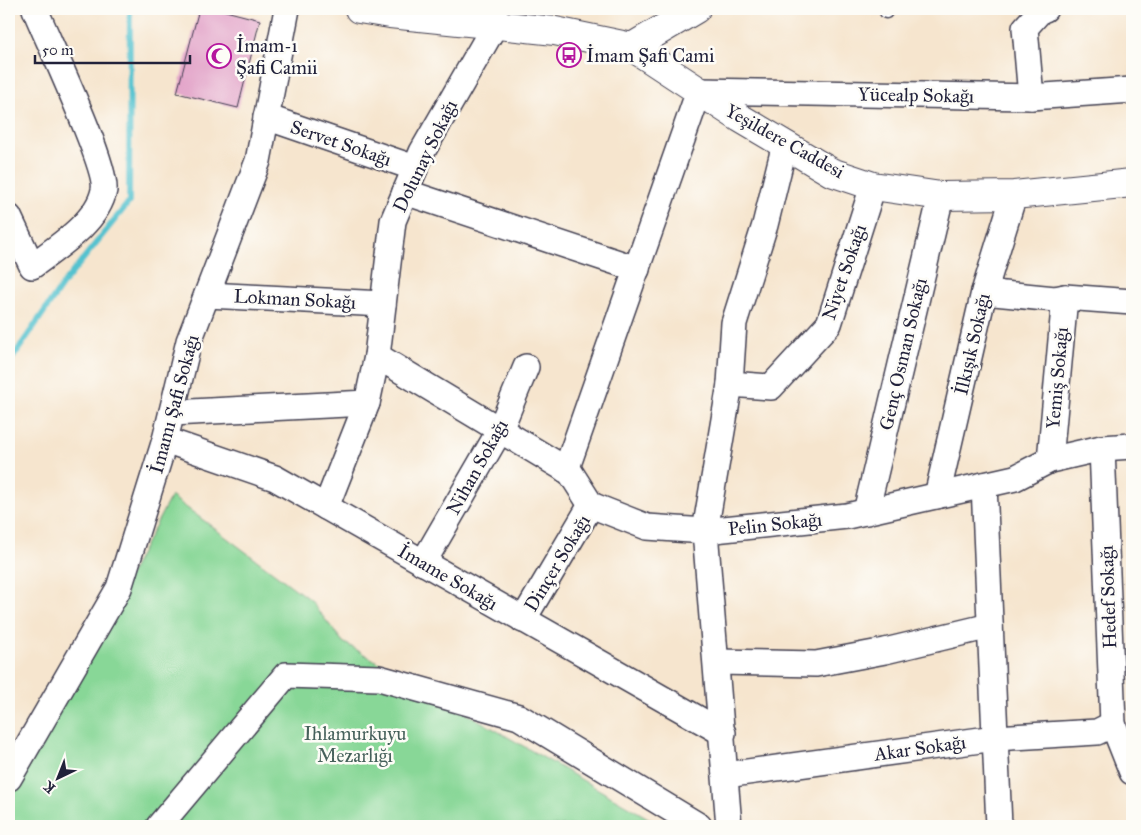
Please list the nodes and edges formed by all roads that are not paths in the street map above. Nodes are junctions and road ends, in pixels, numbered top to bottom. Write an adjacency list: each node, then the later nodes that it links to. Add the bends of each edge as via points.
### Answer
1 (35, 9): 20 (street, via 98,156 104,190 91,217 32,266)
2 (287, 9): 12 (street, İmamı Şafi Sokağı)
3 (359, 9): 6 (street)
4 (696, 9): 8 (street)
5 (1045, 9): 11 (street, via 1025,28)
6 (424, 13): 7 (street)
7 (495, 25): 8 (street, via 555,31); 14 (street, Dolunay Sokağı)
8 (632, 47): 10 (street, Yeşildere Caddesi)
9 (1132, 90): 11 (street, Yücealp Sokağı)
10 (700, 92): 11 (street, Yücealp Sokağı); 13 (street, Yeşildere Caddesi); 21 (street)
11 (1031, 97)
12 (266, 117): 14 (street, Servet Sokağı); 23 (street, İmamı Şafi Sokağı, via 258,160)
13 (785, 144): 16 (street, Yeşildere Caddesi, via 831,172); 29 (street, via 766,225 734,324)
14 (415, 168): 17 (street, Dolunay Sokağı)
15 (1132, 184): 18 (street, Yeşildere Caddesi)
16 (873, 186): 19 (street, Yeşildere Caddesi); 29 (street, Niyet Sokağı, via 829,324 771,387)
17 (405, 192): 21 (street); 26 (street, Dolunay Sokağı, via 393,220)
18 (1014, 194): 19 (street, Yeşildere Caddesi); 22 (street, İlkışık Sokağı)
19 (940, 196): 42 (street, Genç Osman Sokağı)
20 (9, 217)
21 (637, 269): 37 (street)
22 (984, 292): 24 (street, via 1055,299); 39 (street, İlkışık Sokağı)
23 (207, 295): 26 (street, Lokman Sokağı); 31 (street, İmamı Şafi Sokağı, via 189,341)
24 (1065, 297): 25 (street); 36 (street, Yemiş Sokağı)
25 (1132, 302)
26 (383, 304): 27 (street, Dolunay Sokağı)
27 (377, 356): 30 (street, Dolunay Sokağı); 32 (street)
28 (526, 368): 32 (street, Nihan Sokağı)
29 (730, 384): 43 (street)
30 (367, 403): 31 (street); 41 (street)
31 (172, 414): 33 (street, İmamı Şafi Sokağı)
32 (500, 430): 37 (street); 44 (street, Nihan Sokağı)
33 (165, 440): 41 (street, İmame Sokağı, via 275,478); 53 (street, İmamı Şafi Sokağı, via 119,588)
34 (1132, 446): 35 (street, Pelin Sokağı)
35 (1102, 448): 36 (street, Pelin Sokağı); 48 (street, Hedef Sokağı)
36 (1050, 460): 38 (street, Pelin Sokağı, via 1014,478)
37 (566, 470): 40 (street)
38 (984, 485): 39 (street, Pelin Sokağı); 46 (street)
39 (937, 496): 42 (street, Pelin Sokağı)
40 (591, 505): 43 (street, via 646,528); 45 (street, Dinçer Sokağı)
41 (326, 507): 44 (street, İmame Sokağı)
42 (866, 512): 43 (street, Pelin Sokağı)
43 (705, 531): 47 (street, Pelin Sokağı)
44 (422, 563): 45 (street, İmame Sokağı)
45 (523, 620): 49 (street, İmame Sokağı)
46 (990, 626): 47 (street, via 816,664); 50 (street)
47 (717, 662): 49 (street, Pelin Sokağı)
48 (1113, 724): 50 (street, Akar Sokağı, via 1097,732); 51 (street, Hedef Sokağı)
49 (723, 733): 52 (street, Pelin Sokağı)
50 (995, 738): 52 (street, Akar Sokağı); 57 (street)
51 (1132, 772)
52 (726, 775): 56 (street, Pelin Sokağı)
53 (9, 778)
54 (159, 826): 55 (street, via 286,675 380,678 519,718)
55 (699, 826)
56 (729, 826)
57 (999, 826)

